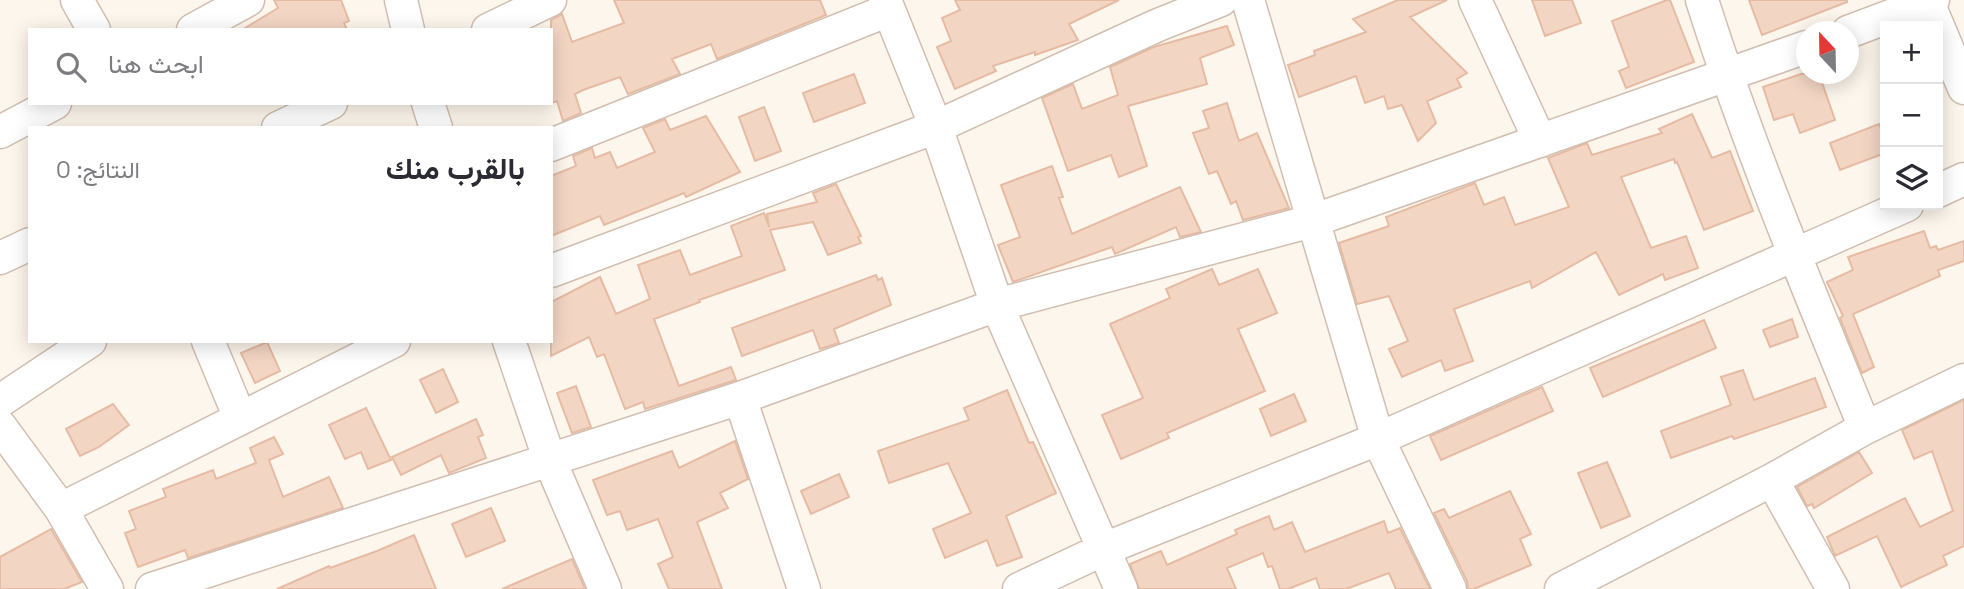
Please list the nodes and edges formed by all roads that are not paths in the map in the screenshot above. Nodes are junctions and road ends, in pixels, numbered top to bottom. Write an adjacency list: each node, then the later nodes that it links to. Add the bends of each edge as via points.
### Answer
1 (77, 0): 12 (street)
2 (248, 0): 13 (street)
3 (401, 0): 14 (street)
4 (550, 0): 15 (street)
5 (1221, 0): 11 (street)
6 (1248, 0): 32 (street)
7 (1475, 0): 27 (street)
8 (1702, 0): 18 (street)
9 (1930, 1): 16 (street); 19 (street)
10 (887, 5): 25 (street); 28 (street)
11 (1152, 12): 25 (street)
12 (93, 28)
13 (197, 28)
14 (408, 28)
15 (492, 28)
16 (1859, 28)
17 (1796, 51): 18 (street)
18 (1726, 76): 27 (street); 34 (street)
19 (1964, 88)
20 (51, 105): 26 (street)
21 (327, 105): 23 (street)
22 (429, 105): 24 (street)
23 (282, 126)
24 (435, 126)
25 (936, 127): 36 (street); 37 (street)
26 (0, 132)
27 (1539, 141): 32 (street)
28 (553, 144)
29 (1964, 179): 30 (street)
30 (1943, 189)
31 (1896, 210): 34 (street)
32 (1312, 221): 37 (street); 48 (street)
33 (28, 245): 35 (street)
34 (1795, 256): 47 (street); 48 (street)
35 (0, 258)
36 (553, 270)
37 (997, 305): 43 (street); 52 (street)
38 (87, 343): 44 (street)
39 (209, 343): 45 (street)
40 (390, 343): 45 (street)
41 (510, 343): 49 (street)
42 (1964, 380): 47 (street)
43 (740, 398): 49 (street); 56 (street)
44 (0, 401)
45 (240, 418): 51 (street)
46 (0, 426): 51 (street)
47 (1865, 428): 50 (street)
48 (1378, 439): 52 (street); 59 (street)
49 (550, 461): 53 (street); 55 (street)
50 (1772, 480): 60 (street); 61 (street)
51 (61, 509): 54 (street)
52 (1104, 549): 57 (street); 58 (street)
53 (165, 587)
54 (107, 589)
55 (605, 589)
56 (804, 589)
57 (1019, 589)
58 (1121, 589)
59 (1450, 589)
60 (1562, 589)
61 (1833, 589)

